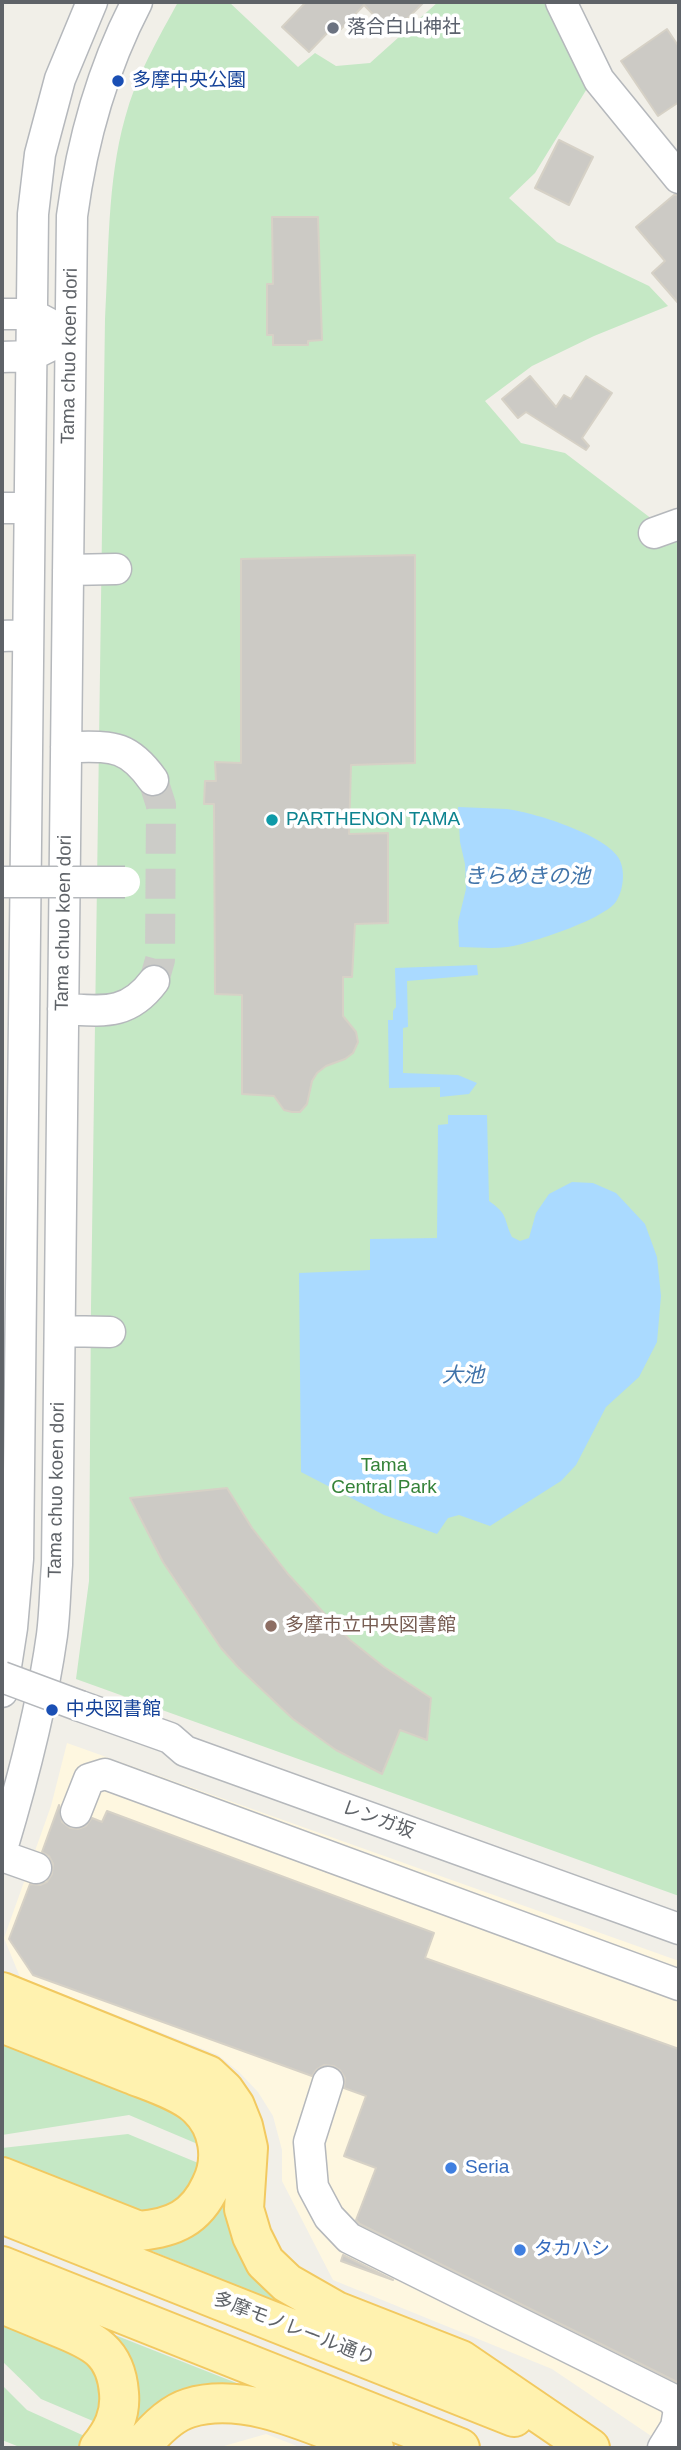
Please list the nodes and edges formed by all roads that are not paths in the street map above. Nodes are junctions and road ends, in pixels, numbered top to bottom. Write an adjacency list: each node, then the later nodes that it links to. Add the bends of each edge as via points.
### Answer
1 (92, 2): 5 (street, Tama chuo koen dori, via 60,79 40,154)
2 (137, 2): 6 (street, Tama chuo koen dori, via 98,92 79,162 72,216)
3 (561, 2): 4 (street, via 599,80)
4 (679, 178)
5 (16, 314): 6 (street); 7 (street, Tama chuo koen dori)
6 (70, 334): 7 (street); 10 (street, Tama chuo koen dori)
7 (16, 357): 8 (street, Tama chuo koen dori)
8 (15, 508): 11 (street, Tama chuo koen dori)
9 (116, 569): 10 (street)
10 (68, 570): 12 (street, Tama chuo koen dori)
11 (15, 636): 21 (street, Tama chuo koen dori, via 18,1559)
12 (66, 747): 13 (street, via 127,752 142,763); 17 (street, Tama chuo koen dori)
13 (153, 780)
14 (2, 882): 15 (street, bridge)
15 (125, 882)
16 (154, 981): 17 (street, via 132,1004 102,1010)
17 (63, 1009): 18 (street, Tama chuo koen dori)
18 (60, 1331): 19 (street); 23 (street, Tama chuo koen dori, via 52,1634 37,1718)
19 (110, 1332)
20 (2, 1677): 26 (street, レンガ坂, bridge, via 170,1738 186,1751)
21 (2, 1692)
22 (76, 1812): 27 (street, via 89,1780 105,1774)
23 (2, 1849)
24 (2, 1856): 25 (street)
25 (37, 1868)
26 (679, 1929)
27 (679, 1985)
28 (2, 1992): 39 (main road, via 208,2075 235,2106 243,2126 248,2148 244,2209 265,2262 287,2283 336,2311 461,2360)
29 (2, 2023): 31 (main road, via 197,2105 211,2122 219,2149 216,2176 204,2201 184,2219 162,2229 139,2231)
30 (328, 2082): 40 (street, via 309,2142 313,2188 329,2217 349,2238 672,2399 679,2409 678,2418)
31 (2, 2178)
32 (2, 2214): 39 (main road, 多摩モノレール通り)
33 (2, 2266): 38 (main road)
34 (2, 2304): 35 (main road, via 91,2340 105,2353 115,2368 120,2400 110,2434)
35 (99, 2448)
36 (140, 2448): 37 (main road, via 155,2429 186,2408 220,2402 266,2408)
37 (374, 2448)
38 (460, 2448)
39 (587, 2448)
40 (663, 2448)

